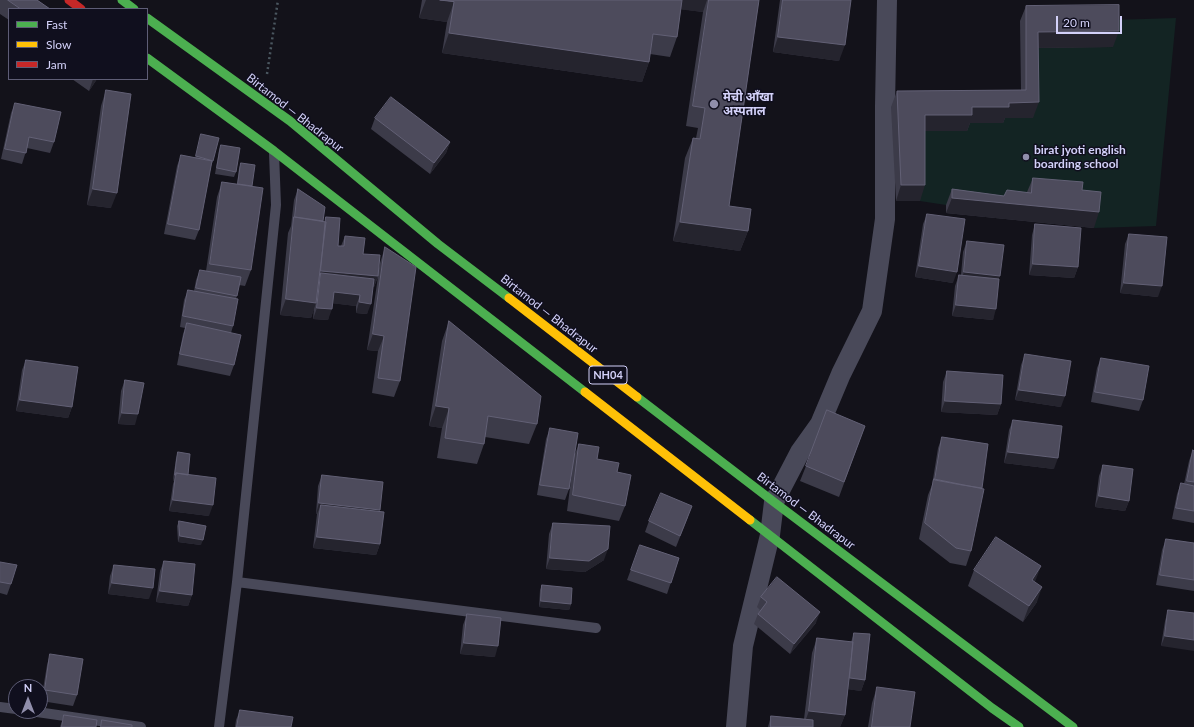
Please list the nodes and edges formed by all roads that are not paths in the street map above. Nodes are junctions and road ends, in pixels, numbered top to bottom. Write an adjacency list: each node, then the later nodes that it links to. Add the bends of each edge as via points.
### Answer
1 (69, 0): 4 (main road)
2 (122, 0): 5 (main road)
3 (887, 0): 9 (street, via 885,219 872,311 820,424 800,452)
4 (80, 8)
5 (133, 8)
6 (148, 19): 9 (main road, Birtamod — Bhadrapur / NH04, via 290,121 436,246)
7 (148, 59): 8 (main road, NH04)
8 (274, 151): 10 (main road, NH04, via 420,260); 11 (lane, via 276,205)
9 (774, 502): 10 (street); 18 (main road, Birtamod — Bhadrapur / NH04)
10 (770, 535): 16 (street, via 743,646); 17 (main road, NH04)
11 (237, 582): 12 (lane); 15 (lane)
12 (596, 628)
13 (48, 714): 14 (lane)
14 (141, 727)
15 (219, 727)
16 (736, 727)
17 (1019, 727)
18 (1073, 727)

